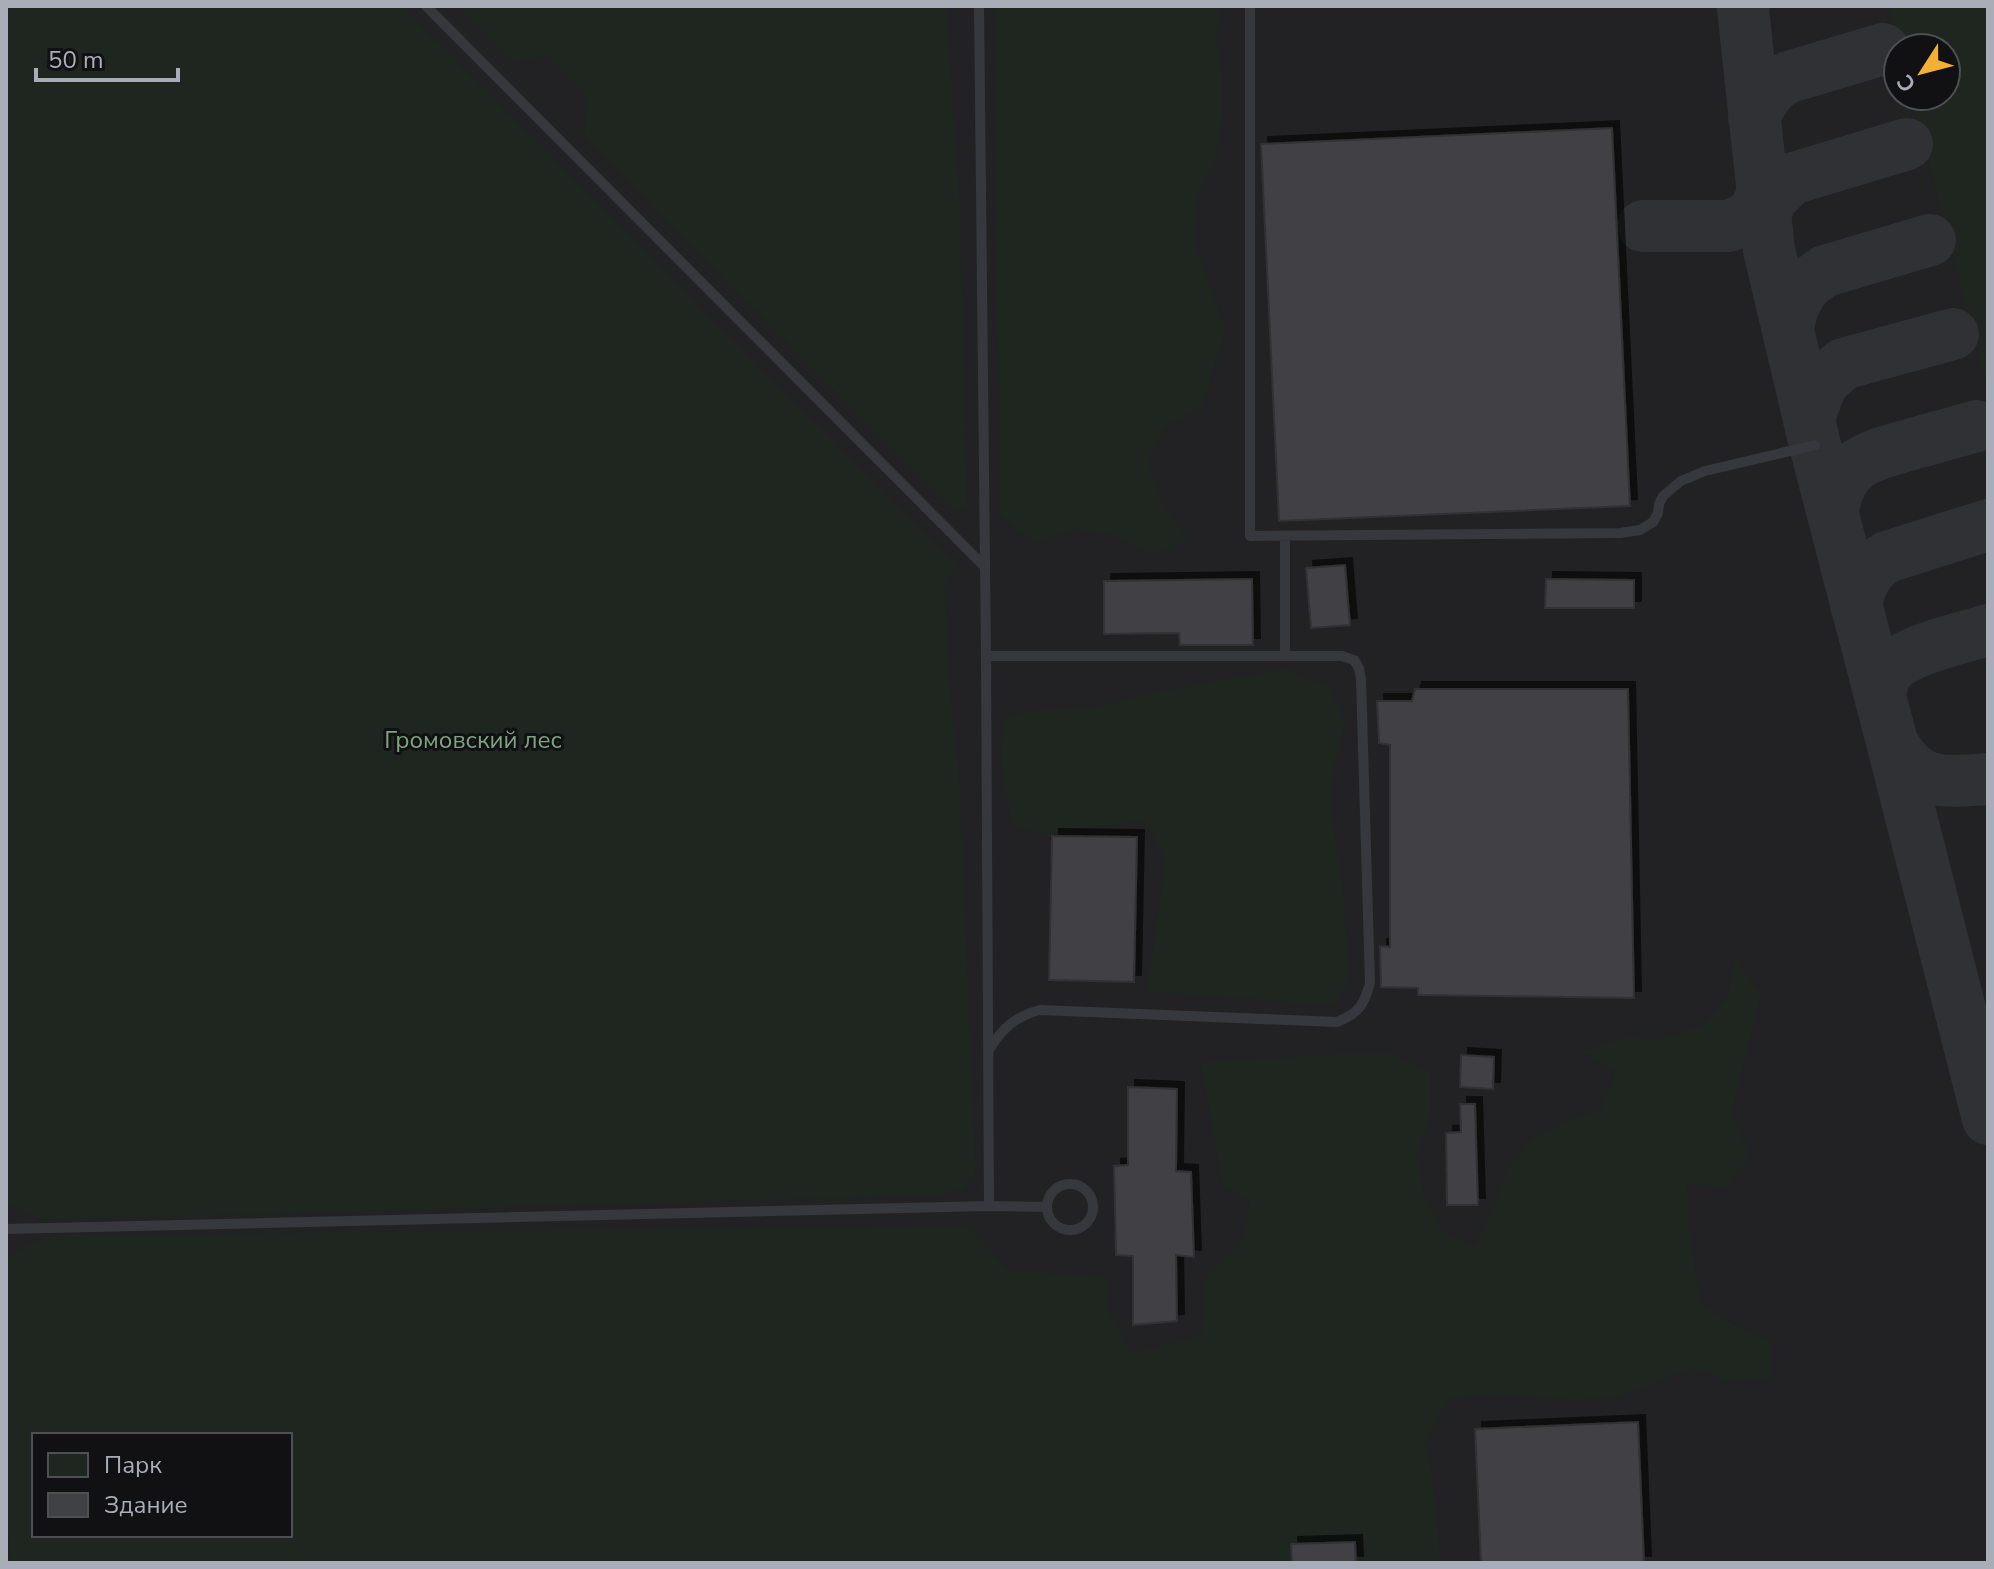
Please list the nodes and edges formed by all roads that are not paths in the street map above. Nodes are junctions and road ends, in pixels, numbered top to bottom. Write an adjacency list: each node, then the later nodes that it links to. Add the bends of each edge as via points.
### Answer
1 (426, 6): 6 (lane)
2 (979, 6): 6 (lane)
3 (1250, 6): 5 (lane, via 1250,536)
4 (1815, 445): 5 (lane, via 1681,481 1663,496 1653,522 1630,532)
5 (1285, 537): 7 (lane)
6 (985, 567): 8 (lane)
7 (1285, 655): 8 (lane); 9 (lane, via 1342,656 1359,668 1370,983 1361,1006 1337,1022 1040,1010 1018,1018)
8 (986, 656): 9 (lane)
9 (989, 1050): 10 (lane)
10 (989, 1206): 11 (lane); 12 (lane)
11 (1047, 1207): 11 (lane, via 1059,1228 1076,1230 1089,1220 1093,1204 1084,1189 1068,1184 1053,1191)
12 (6, 1229)

